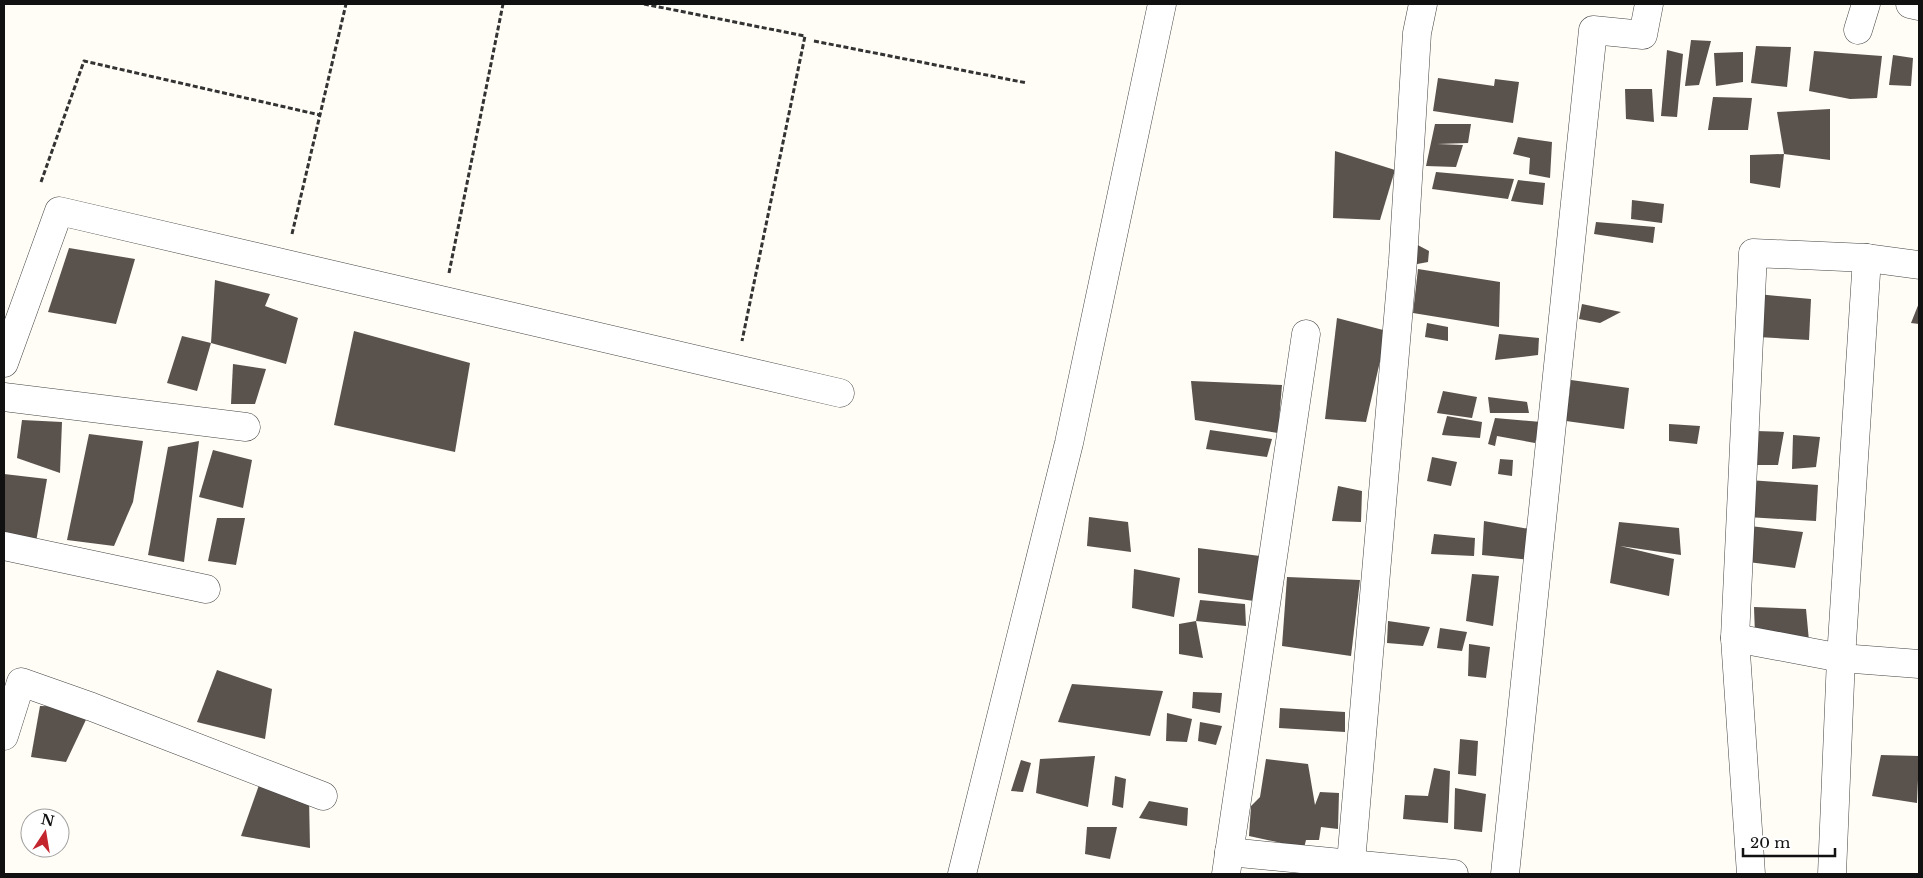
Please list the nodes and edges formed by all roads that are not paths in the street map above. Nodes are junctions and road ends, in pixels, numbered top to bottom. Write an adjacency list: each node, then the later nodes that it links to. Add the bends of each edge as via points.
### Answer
1 (1162, 4): 24 (street, via 1069,443)
2 (1423, 4): 23 (street, via 1417,33 1402,270)
3 (1649, 4): 26 (street, via 1644,35 1593,30)
4 (1866, 4): 7 (street)
5 (1910, 4): 6 (street)
6 (1919, 6)
7 (1858, 30)
8 (1867, 258): 9 (street); 17 (street, via 1753,253); 18 (street)
9 (1919, 265)
10 (1306, 334): 22 (street)
11 (4, 363): 12 (street, via 59,211)
12 (840, 393)
13 (4, 396): 14 (street)
14 (246, 427)
15 (4, 546): 16 (street)
16 (206, 589)
17 (1735, 638): 18 (street); 27 (street)
18 (1841, 658): 19 (street); 28 (street)
19 (1919, 664)
20 (4, 736): 21 (street, via 21,682)
21 (323, 796)
22 (1228, 863): 23 (street)
23 (1350, 869): 25 (street)
24 (962, 874)
25 (1454, 874)
26 (1505, 874)
27 (1752, 874)
28 (1832, 874)

